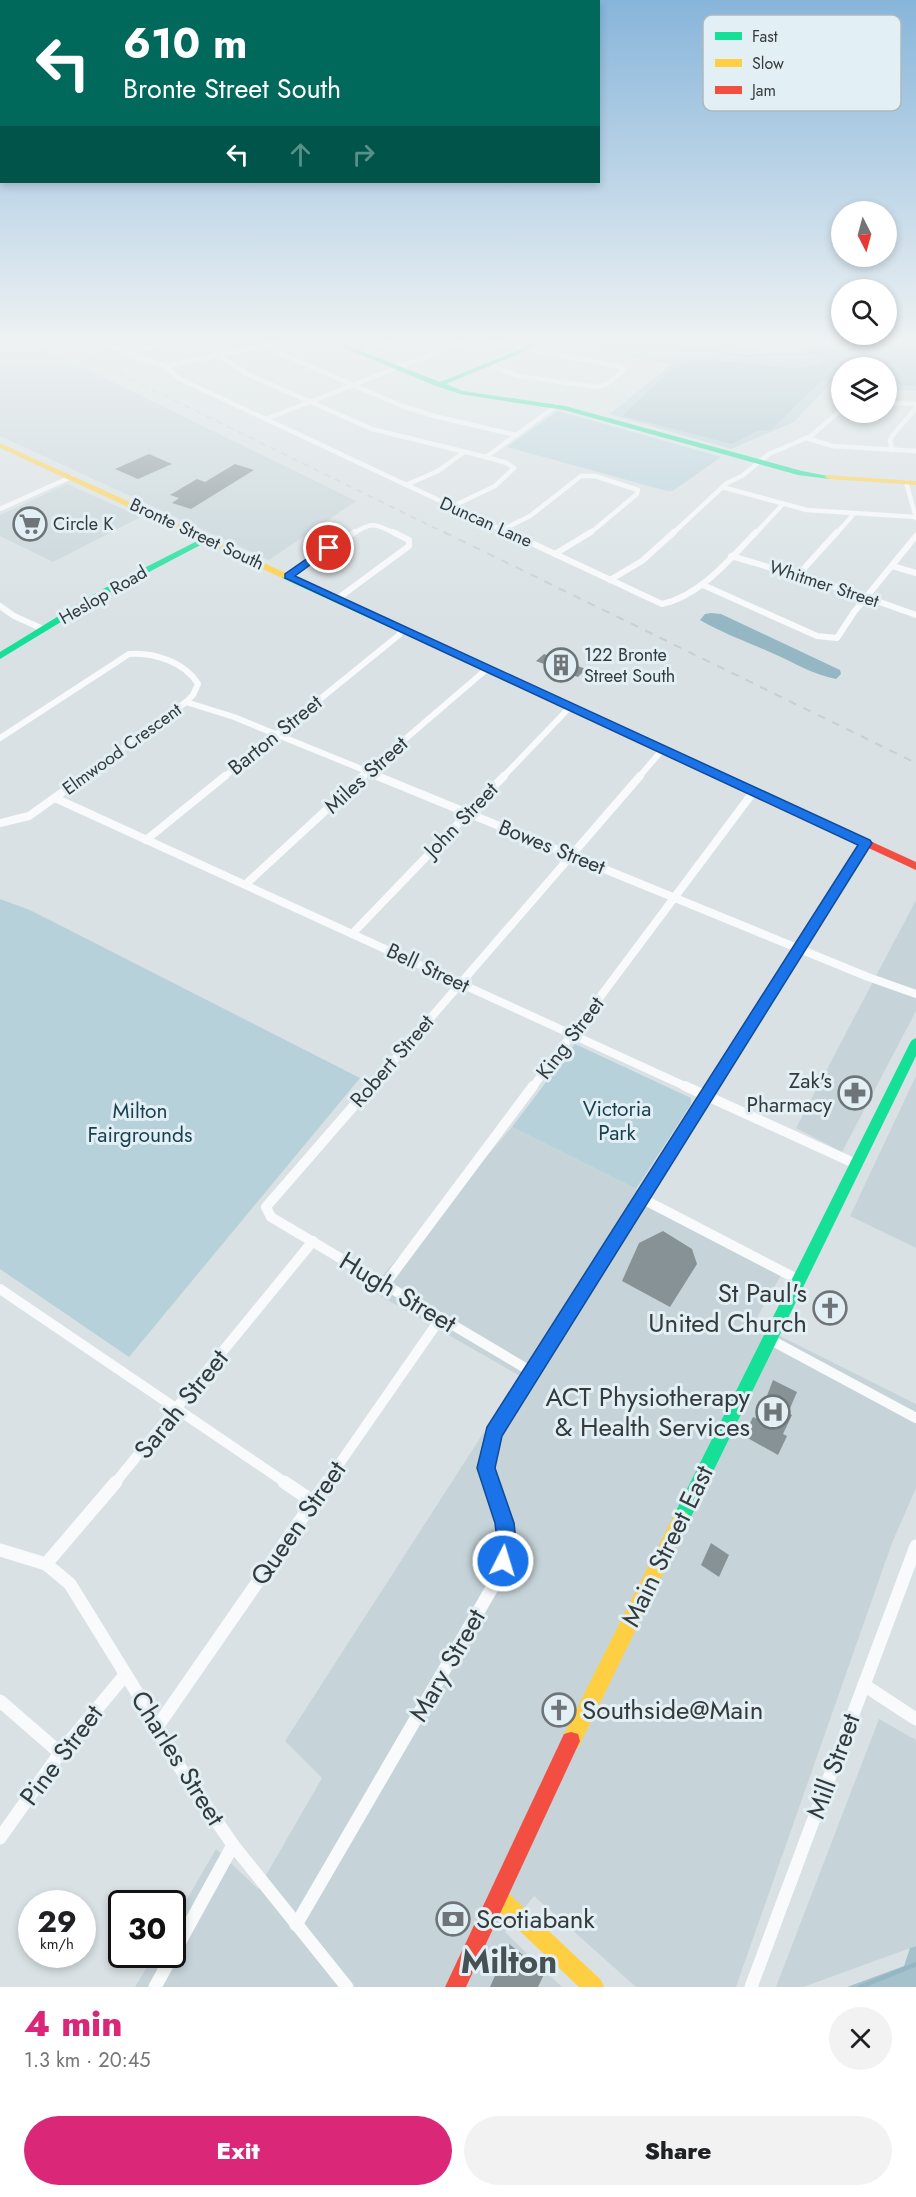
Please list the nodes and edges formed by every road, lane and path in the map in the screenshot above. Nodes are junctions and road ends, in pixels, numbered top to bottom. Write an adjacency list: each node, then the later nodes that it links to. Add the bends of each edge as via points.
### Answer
1 (299, 435): 16 (street, Duncan Lane)
2 (395, 435): 11 (street)
3 (516, 435): 12 (street)
4 (660, 435): 13 (main road)
5 (811, 435): 7 (street)
6 (893, 435): 9 (street)
7 (806, 438): 9 (street, via 833,446); 13 (street)
8 (0, 445): 14 (main road, Bronte Street South)
9 (892, 450): 10 (street)
10 (916, 451)
11 (464, 452): 12 (street); 16 (street, via 438,471)
12 (486, 457): 19 (street, via 510,464 514,469 489,489)
13 (759, 462): 15 (main road, via 822,477); 17 (street)
14 (71, 477): 20 (street); 25 (main road, Bronte Street South)
15 (911, 483): 22 (street)
16 (406, 485): 19 (street, Duncan Lane)
17 (722, 487): 18 (street); 32 (street, via 642,561)
18 (783, 504): 21 (street); 27 (street, Duncan Lane)
19 (451, 507): 23 (street, Duncan Lane)
20 (0, 508)
21 (851, 513): 22 (street); 30 (street)
22 (916, 517)
23 (504, 529): 26 (street, Duncan Lane); 26 (street, via 534,513 581,476 595,476 638,490 585,537)
24 (916, 536): 28 (street)
25 (208, 539): 31 (main road, Bronte Street South); 39 (main road, Heslop Road, via 104,592)
26 (555, 554): 32 (street, Duncan Lane)
27 (731, 556): 30 (street, Whitmer Street); 33 (street, Duncan Lane)
28 (892, 566): 29 (street); 34 (street)
29 (916, 573)
30 (798, 575): 34 (street, Whitmer Street)
31 (289, 576): 35 (main road, Bronte Street South); 35 (street, via 367,524 379,525 409,540 409,546)
32 (610, 580): 33 (street, Duncan Lane, via 665,604)
33 (703, 585): 34 (street, via 829,639 839,636)
34 (866, 597): 37 (street, Whitmer Street)
35 (337, 599): 38 (main road, Bronte Street South)
36 (0, 606): 39 (street)
37 (916, 615)
38 (402, 628): 41 (main road, Bronte Street South); 44 (street, Barton Street, via 399,635)
39 (43, 629): 40 (main road, Heslop Road)
40 (0, 656)
41 (488, 668): 43 (main road, Bronte Street South); 47 (street, Miles Street)
42 (186, 702): 44 (street, Bowes Street); 45 (street, Elmwood Crescent, via 196,689 196,678 152,654 132,653); 49 (street, Elmwood Crescent)
43 (571, 706): 46 (main road, Bronte Street South); 50 (street, John Street)
44 (276, 735): 47 (street, Bowes Street); 52 (street, Barton Street)
45 (0, 738)
46 (663, 749): 48 (main road, Bronte Street South); 54 (street, Robert Street)
47 (367, 772): 50 (street, Bowes Street); 56 (street, Miles Street)
48 (754, 791): 53 (main road, Bronte Street South); 57 (street, King Street)
49 (55, 798): 51 (street, via 28,816); 52 (street, Bell Street)
50 (468, 813): 54 (street, Bowes Street); 58 (street, John Street)
51 (0, 823)
52 (146, 840): 56 (street, Bell Street)
53 (866, 843): 55 (main road, Bronte Street South); 59 (street, Mary Street)
54 (571, 855): 57 (street, Bowes Street); 60 (street, Robert Street)
55 (916, 866)
56 (246, 884): 58 (street, Bell Street)
57 (674, 898): 59 (street, Bowes Street); 62 (street, King Street)
58 (352, 933): 60 (street, Bell Street)
59 (798, 948): 61 (street, Bowes Street); 65 (street, Mary Street)
60 (460, 983): 62 (street, Bell Street); 68 (street, Robert Street)
61 (916, 994)
62 (572, 1034): 65 (street, Bell Street); 71 (street, King Street)
63 (916, 1043): 64 (main road, Main Street East)
64 (911, 1064): 66 (main road, Main Street East)
65 (706, 1095): 66 (street, Bell Street); 67 (street, Mary Street)
66 (856, 1164): 70 (main road, Main Street East)
67 (641, 1198): 70 (street); 75 (street, Mary Street)
68 (266, 1211): 69 (street, Hugh Street)
69 (313, 1241): 71 (street, Hugh Street); 76 (street, Sarah Street)
70 (799, 1280): 74 (main road, Main Street East)
71 (386, 1284): 73 (street, Hugh Street)
72 (0, 1289): 76 (street)
73 (441, 1319): 75 (street, Hugh Street); 78 (street, Queen Street)
74 (769, 1339): 77 (street); 90 (main road, Main Street East, via 553,1777)
75 (532, 1372): 91 (street, Mary Street, via 493,1433 488,1452 486,1468 506,1541 496,1581)
76 (176, 1410): 78 (street); 81 (street, Sarah Street)
77 (916, 1418)
78 (312, 1501): 86 (street, Queen Street)
79 (916, 1546): 83 (street, Mill Street)
80 (0, 1550): 81 (street, Charles Street)
81 (46, 1564): 82 (street, Charles Street, via 70,1584)
82 (125, 1675): 86 (street, Charles Street); 87 (street, Pine Street)
83 (864, 1685): 85 (street); 96 (street, Mill Street)
84 (0, 1701): 87 (street)
85 (916, 1719)
86 (157, 1727): 89 (street, Charles Street, via 170,1753)
87 (60, 1753): 88 (street, Pine Street)
88 (0, 1838)
89 (233, 1845): 91 (street, Charles Street); 92 (street)
90 (499, 1898): 94 (main road, Main Street East); 95 (main road)
91 (296, 1925): 93 (street, Charles Street)
92 (155, 1987)
93 (347, 1987)
94 (455, 1987)
95 (594, 1987)
96 (751, 1987)

